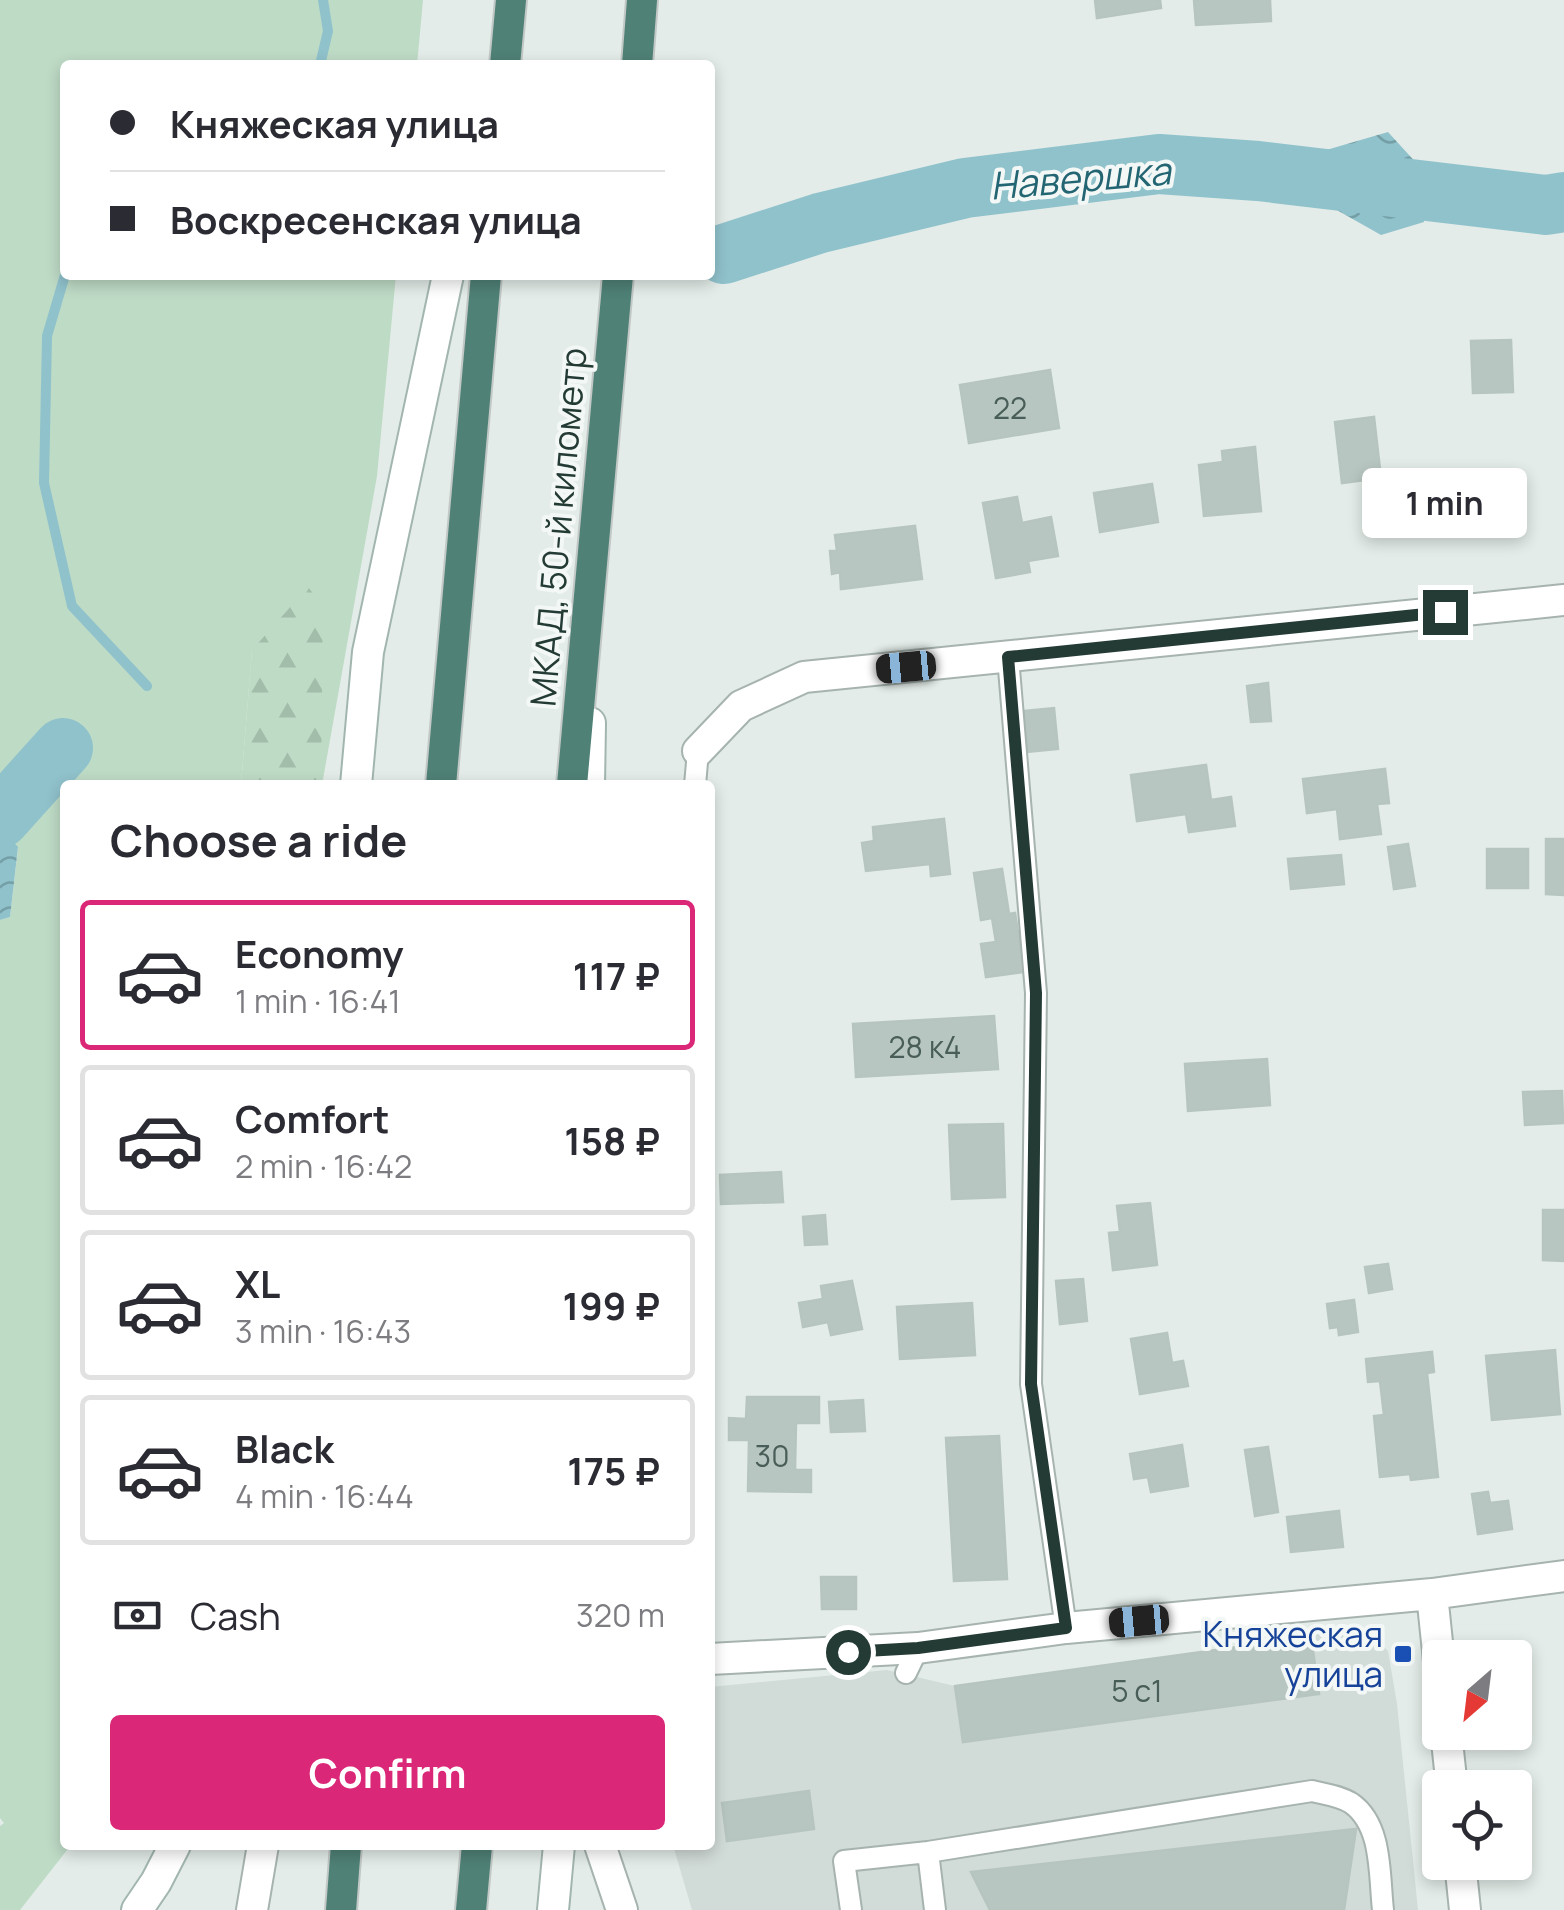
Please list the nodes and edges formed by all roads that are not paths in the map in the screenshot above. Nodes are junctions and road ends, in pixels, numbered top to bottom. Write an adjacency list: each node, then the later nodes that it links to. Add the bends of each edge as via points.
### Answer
1 (508, 0): 3 (street); 4 (highway)
2 (642, 0): 5 (highway)
3 (493, 60)
4 (505, 60)
5 (637, 60)
6 (447, 280): 13 (street, via 368,652)
7 (486, 280): 14 (highway)
8 (618, 280): 9 (highway, МКАД, 50-й километр)
9 (592, 570): 15 (highway, МКАД, 50-й километр); 16 (street)
10 (1564, 600): 11 (street)
11 (1008, 657): 12 (street, via 804,677 740,706); 20 (lane, via 1036,993 1031,1384)
12 (698, 751): 17 (lane)
13 (356, 780)
14 (441, 780)
15 (572, 780)
16 (589, 780)
17 (695, 780)
18 (1564, 1576): 19 (street)
19 (1432, 1594): 20 (street); 21 (street)
20 (1066, 1628): 22 (street, via 912,1661)
21 (1437, 1640)
22 (715, 1659)
23 (172, 1850): 31 (street)
24 (262, 1850): 32 (street)
25 (346, 1850): 33 (highway)
26 (477, 1850): 34 (highway)
27 (559, 1850): 35 (street)
28 (602, 1850): 36 (street)
29 (928, 1852): 37 (lane, via 844,1861); 38 (lane); 39 (lane, via 1312,1791 1351,1803 1371,1828)
30 (1462, 1880): 40 (street)
31 (137, 1910)
32 (252, 1910)
33 (340, 1910)
34 (472, 1910)
35 (553, 1910)
36 (622, 1910)
37 (851, 1910)
38 (935, 1910)
39 (1382, 1910)
40 (1464, 1910)

